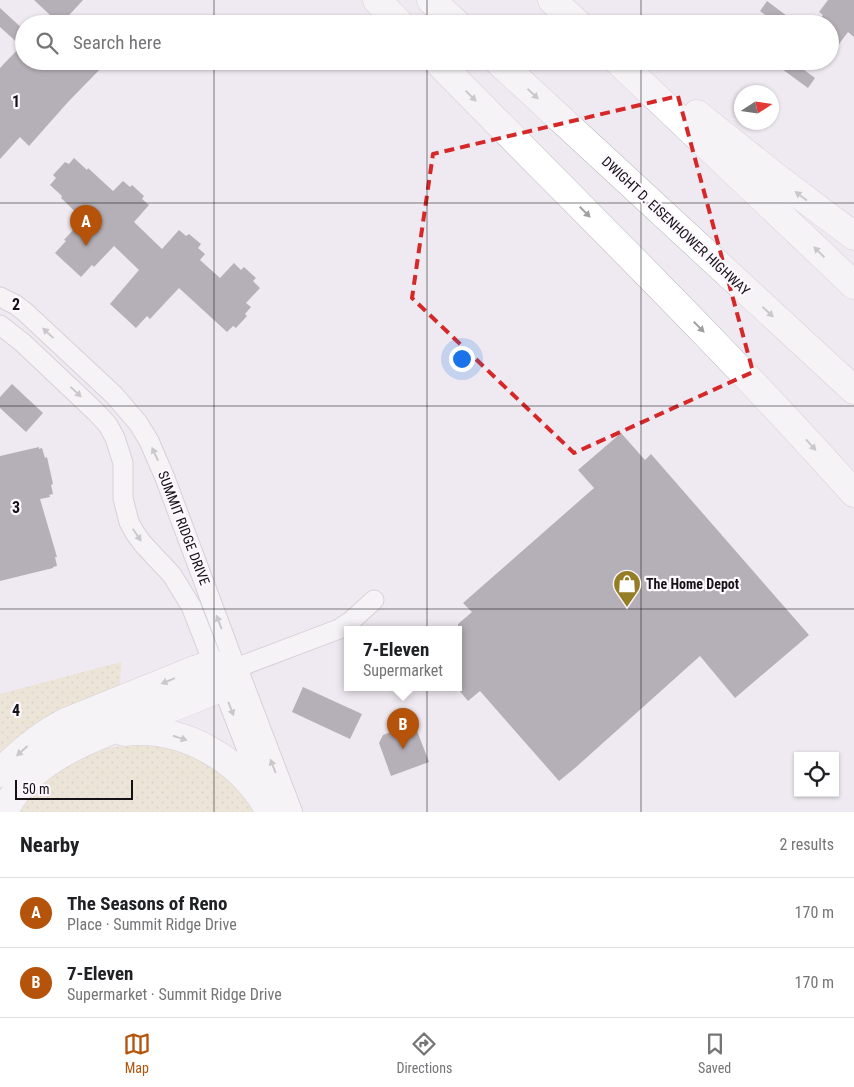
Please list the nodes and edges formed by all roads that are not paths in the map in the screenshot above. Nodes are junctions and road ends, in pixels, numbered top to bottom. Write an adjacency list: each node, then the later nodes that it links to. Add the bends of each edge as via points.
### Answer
1 (376, 0): 4 (main road)
2 (431, 0): 5 (main road)
3 (552, 0): 6 (main road)
4 (391, 15)
5 (447, 15)
6 (568, 15)
7 (446, 70): 16 (main road, one-way to 16, via 786,417)
8 (508, 70): 15 (main road, DWIGHT D. EISENHOWER HIGHWAY, one-way to 15)
9 (627, 70): 12 (main road, one-way to 9)
10 (640, 70): 11 (main road, one-way to 10)
11 (854, 236)
12 (854, 285)
13 (0, 297): 18 (street, SUMMIT RIDGE DRIVE, one-way to 13, via 165,478 149,441 114,395 25,312)
14 (0, 325): 18 (street, SUMMIT RIDGE DRIVE, one-way to 18, via 108,425 120,450 129,522 143,544 164,564 183,591)
15 (854, 390)
16 (854, 494)
17 (374, 600): 18 (street, via 338,629)
18 (224, 673): 19 (main road); 20 (main road, one-way to 20, via 197,669 54,728 31,743); 22 (street, SUMMIT RIDGE DRIVE, one-way to 22); 23 (street, SUMMIT RIDGE DRIVE, one-way to 18)
19 (82, 743): 21 (main road, via 60,753 41,768 13,797); 22 (main road, one-way to 22, via 137,730 189,740 208,749 244,775)
20 (0, 773)
21 (4, 812)
22 (270, 812)
23 (290, 812)

